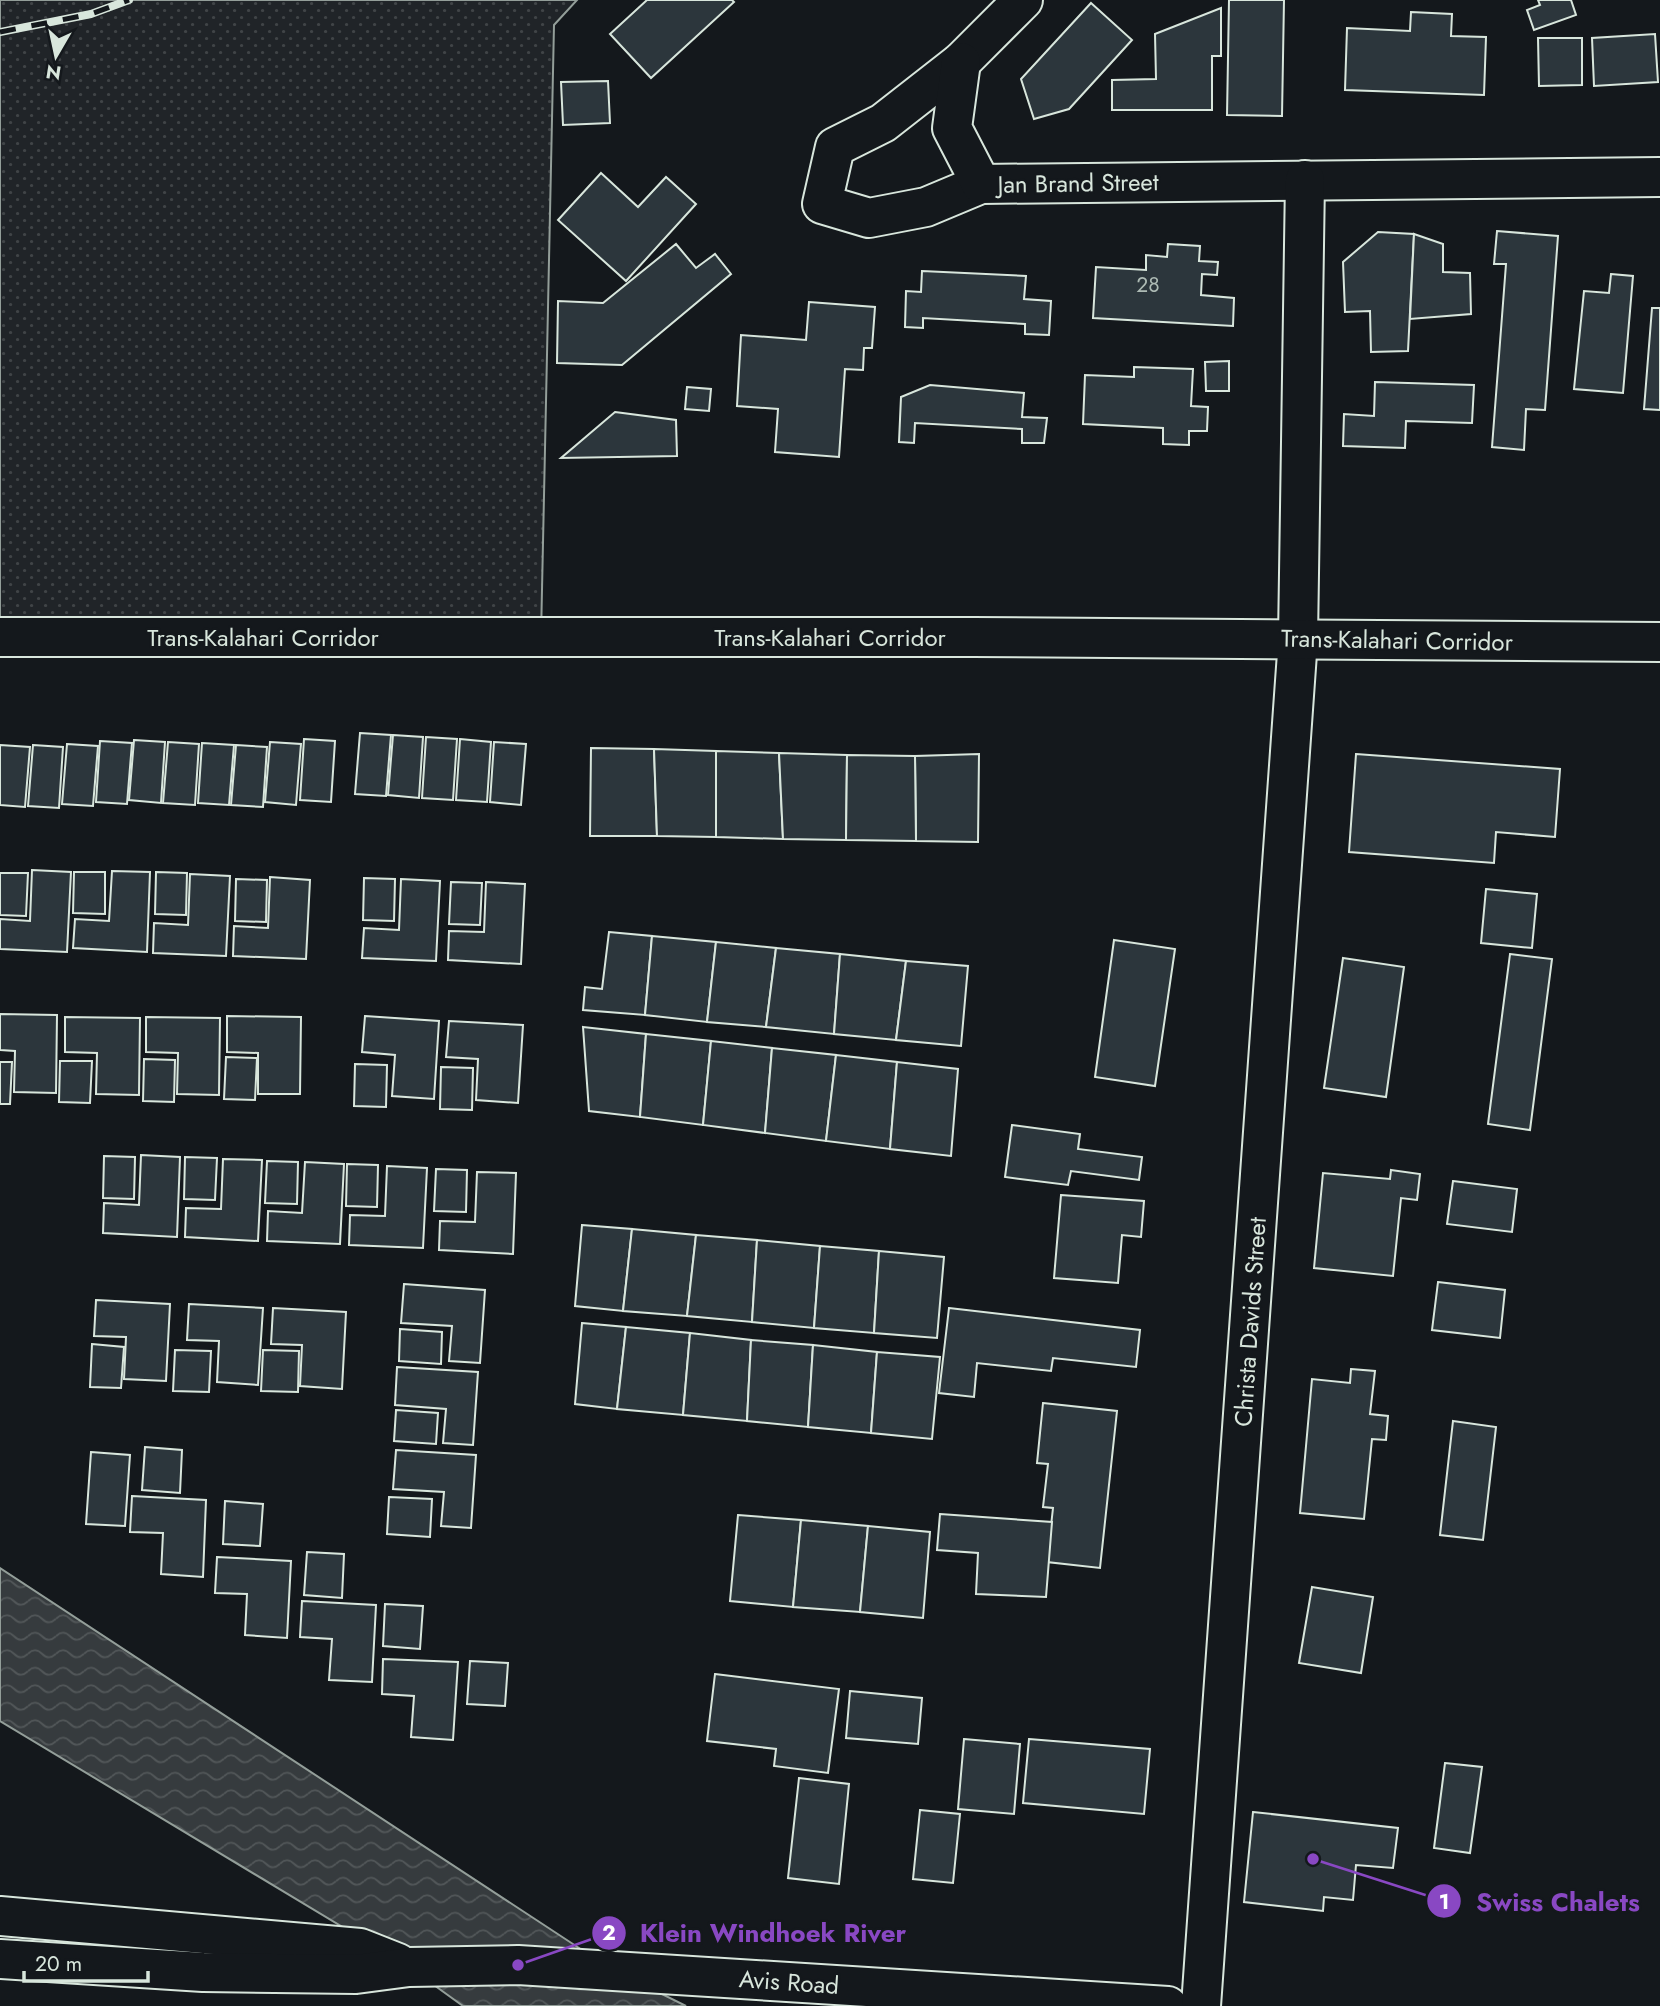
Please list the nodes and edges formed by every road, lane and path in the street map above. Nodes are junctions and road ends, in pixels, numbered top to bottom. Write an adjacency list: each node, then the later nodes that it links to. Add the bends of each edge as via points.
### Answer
1 (1023, 0): 2 (main road, Jan Brand Street)
2 (961, 62): 5 (main road, via 952,128); 5 (main road, Jan Brand Street, via 883,123 835,148 822,204 869,218 926,207)
3 (1660, 177): 4 (main road, Jan Brand Street)
4 (1305, 180): 5 (main road, Jan Brand Street); 7 (main road)
5 (981, 184)
6 (0, 638): 7 (main road, Trans-Kalahari Corridor)
7 (1298, 639): 8 (main road, Trans-Kalahari Corridor); 13 (main road, Christa Davids Street)
8 (1660, 642)
9 (0, 1916): 11 (main road, Avis Road, via 360,1948)
10 (0, 1959): 11 (main road, Avis Road, via 203,1972 356,1974)
11 (409, 1968): 12 (main road, Avis Road, via 518,1965 598,1969)
12 (1168, 2006)
13 (1201, 2006)

